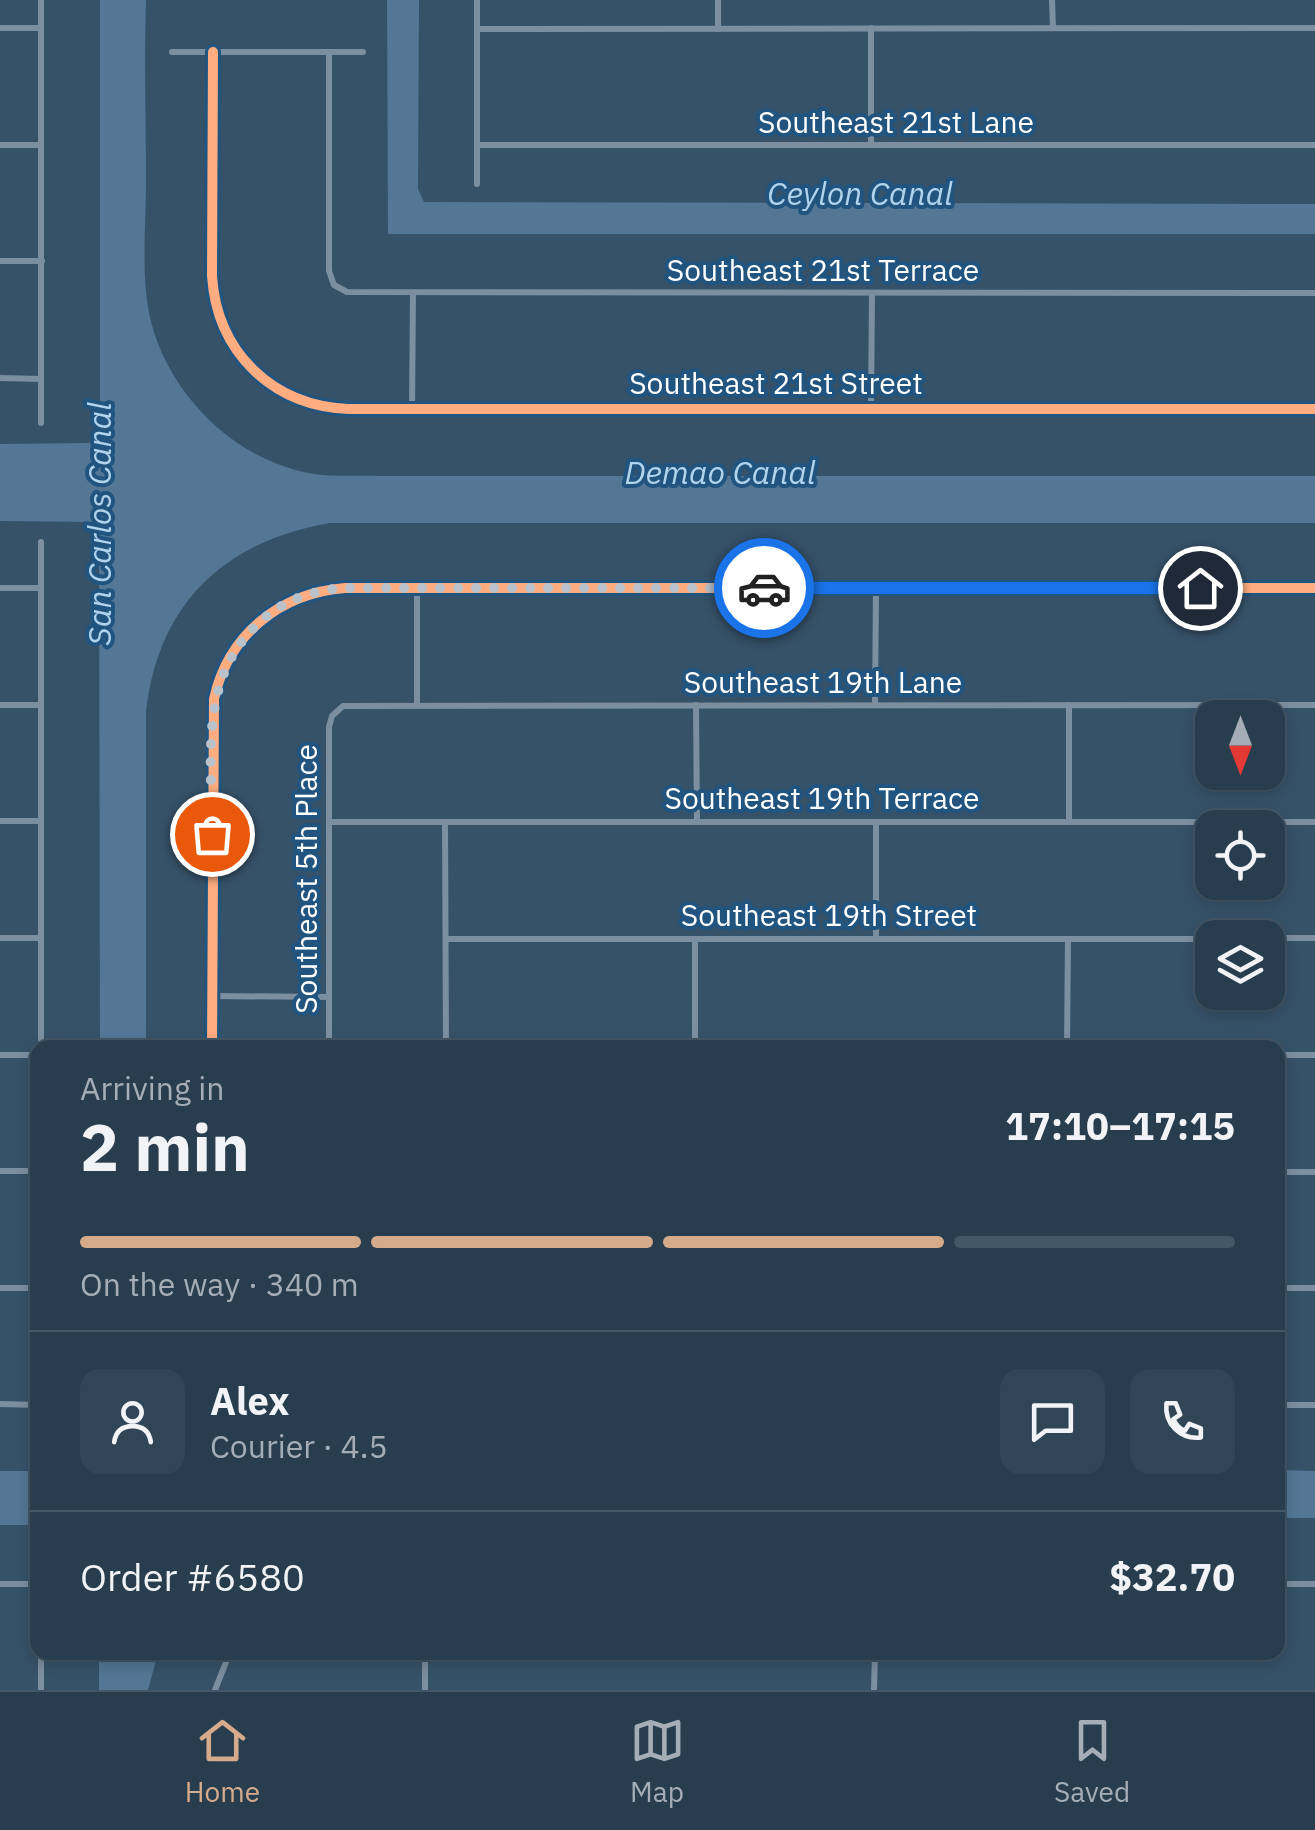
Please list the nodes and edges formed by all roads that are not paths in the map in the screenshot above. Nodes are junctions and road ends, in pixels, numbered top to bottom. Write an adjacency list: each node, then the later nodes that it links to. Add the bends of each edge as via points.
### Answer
1 (41, 0): 6 (street)
2 (476, 0): 11 (street)
3 (718, 0): 7 (street)
4 (1052, 0): 9 (street)
5 (0, 28): 6 (street)
6 (41, 28): 17 (street)
7 (718, 28): 8 (street); 11 (street)
8 (871, 28): 9 (street); 19 (street)
9 (1052, 28): 10 (street)
10 (1315, 28)
11 (476, 29): 18 (street)
12 (172, 52): 13 (street)
13 (213, 52): 14 (street); 29 (street, Southeast 21st Street, via 213,291 222,326 248,366 280,391 320,407)
14 (330, 52): 15 (street); 24 (street, Southeast 21st Terrace, via 329,271 334,285 347,292)
15 (363, 52)
16 (0, 145): 17 (street)
17 (41, 145): 23 (street)
18 (477, 145): 19 (street, Southeast 21st Lane); 21 (street)
19 (871, 145): 20 (street, Southeast 21st Lane)
20 (1315, 146)
21 (477, 184)
22 (0, 261): 23 (street)
23 (42, 261): 28 (street)
24 (413, 293): 25 (street, Southeast 21st Terrace); 29 (street)
25 (872, 293): 26 (street, Southeast 21st Terrace); 30 (street)
26 (1315, 293)
27 (0, 378): 28 (street)
28 (41, 378): 32 (street)
29 (412, 409): 30 (street, Southeast 21st Street)
30 (871, 409): 31 (street, Southeast 21st Street)
31 (1315, 409)
32 (41, 423)
33 (41, 542): 35 (street)
34 (0, 588): 35 (street)
35 (41, 588): 40 (street)
36 (416, 588): 37 (street); 41 (street); 64 (street, via 311,594 266,616 240,642 220,678 213,711)
37 (876, 588): 38 (street); 43 (street)
38 (1315, 588)
39 (0, 705): 40 (street)
40 (41, 705): 48 (street)
41 (417, 705): 42 (street, Southeast 19th Lane); 46 (street, Southeast 19th Lane, via 350,704)
42 (696, 705): 43 (street, Southeast 19th Lane); 51 (street)
43 (875, 705): 44 (street, Southeast 19th Lane)
44 (1069, 705): 45 (street, Southeast 19th Lane); 53 (street)
45 (1315, 705)
46 (334, 712): 49 (street, Southeast 5th Place)
47 (0, 821): 48 (street)
48 (41, 821): 56 (street)
49 (329, 822): 50 (street, Southeast 19th Terrace); 65 (street, Southeast 5th Place)
50 (445, 822): 51 (street, Southeast 19th Terrace); 63 (street)
51 (696, 822): 52 (street, Southeast 19th Terrace)
52 (876, 822): 53 (street, Southeast 19th Terrace); 58 (street)
53 (1069, 822): 54 (street, Southeast 19th Terrace)
54 (1315, 822)
55 (0, 938): 56 (street)
56 (41, 938): 66 (street)
57 (695, 938): 58 (street, Southeast 19th Street); 63 (street, Southeast 19th Street); 70 (street)
58 (876, 938): 59 (street, Southeast 19th Street)
59 (1068, 938): 60 (street, Southeast 19th Street); 71 (street)
60 (1195, 938)
61 (1285, 938): 62 (street)
62 (1315, 938)
63 (446, 939): 69 (street)
64 (212, 996): 65 (street); 67 (street)
65 (329, 997): 68 (street, Southeast 5th Place)
66 (41, 1040)
67 (212, 1040)
68 (329, 1040)
69 (446, 1040)
70 (695, 1040)
71 (1067, 1040)
72 (0, 1055): 73 (street)
73 (30, 1055)
74 (1285, 1055): 75 (street)
75 (1315, 1055)
76 (0, 1171): 77 (street)
77 (30, 1171)
78 (1285, 1172): 79 (street)
79 (1315, 1172)
80 (0, 1288): 81 (street)
81 (30, 1288)
82 (1285, 1288): 83 (street)
83 (1315, 1288)
84 (0, 1404): 85 (street)
85 (30, 1404)
86 (1285, 1405): 87 (street)
87 (1315, 1405)
88 (0, 1584): 89 (street)
89 (30, 1584)
90 (1285, 1584): 91 (street)
91 (1315, 1584)
92 (41, 1660): 96 (street)
93 (227, 1660): 97 (street)
94 (426, 1660): 98 (street)
95 (875, 1660): 99 (street)
96 (41, 1690)
97 (215, 1690)
98 (426, 1690)
99 (874, 1690)

